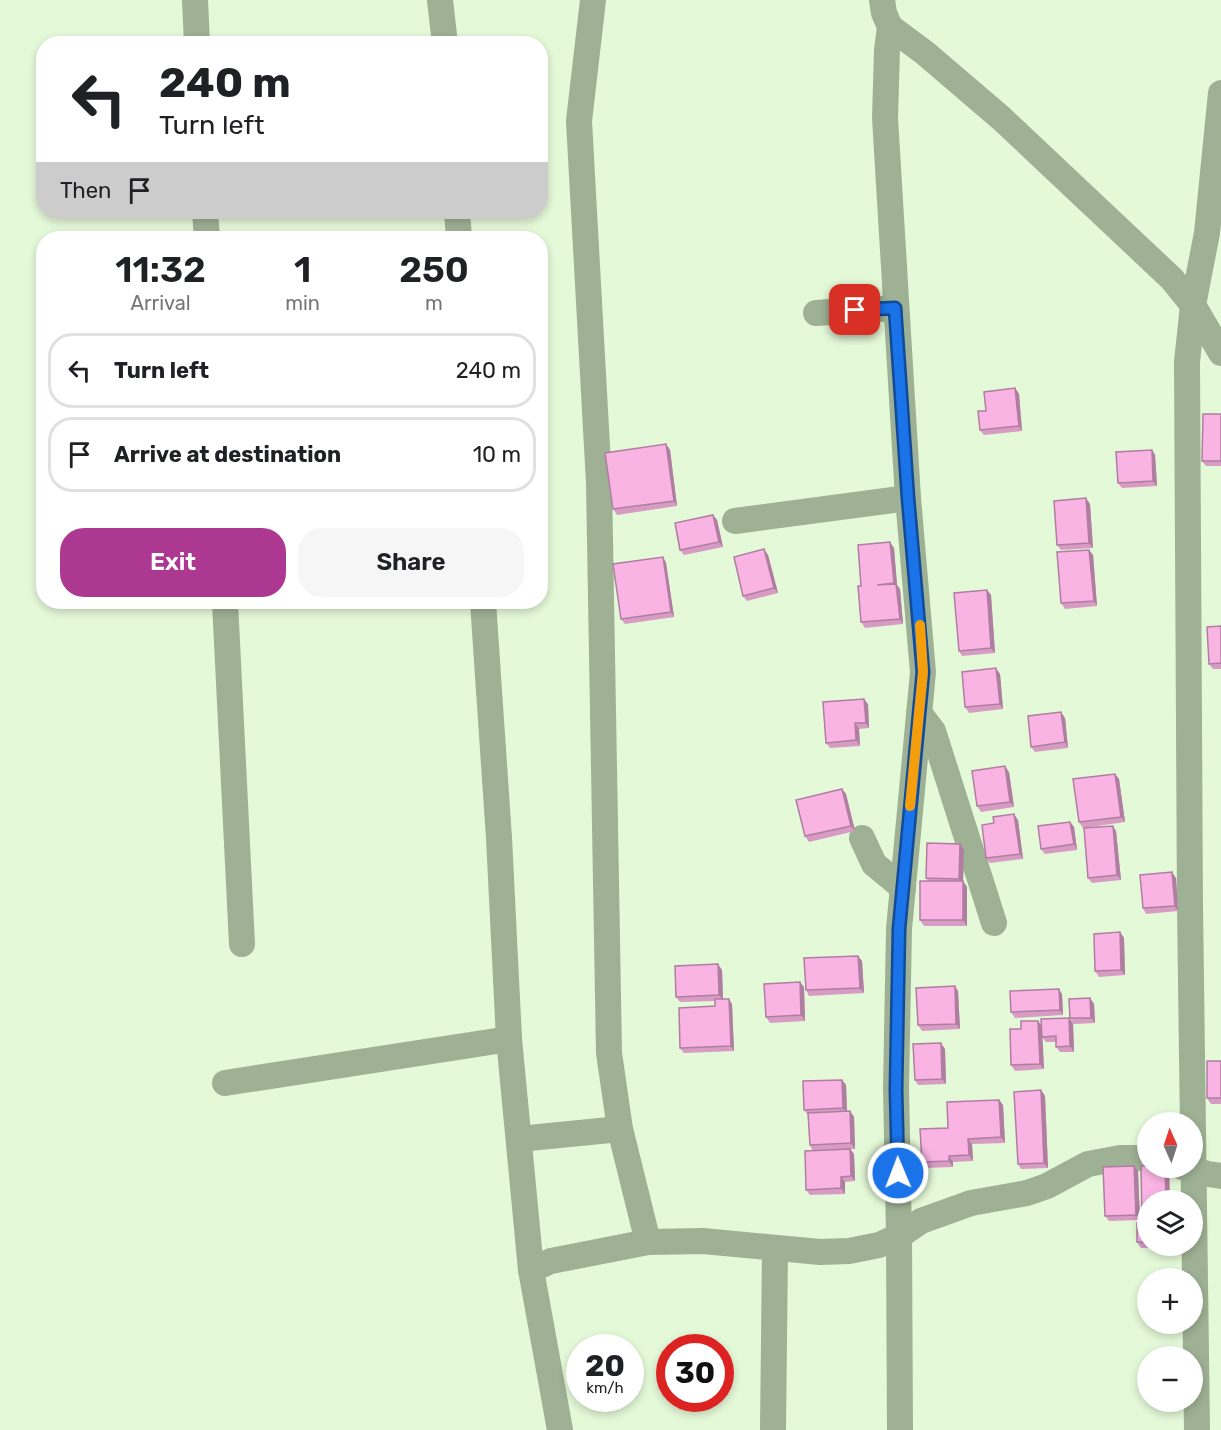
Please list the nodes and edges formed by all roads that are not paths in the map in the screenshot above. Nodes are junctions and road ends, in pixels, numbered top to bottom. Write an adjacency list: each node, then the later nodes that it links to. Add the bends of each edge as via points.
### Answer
1 (195, 0): 6 (street)
2 (440, 0): 7 (street)
3 (593, 0): 26 (street, via 579,121 599,483 609,1053)
4 (882, 0): 5 (street)
5 (890, 27): 10 (street, via 1001,118 1143,250); 11 (street, via 885,118)
6 (197, 36)
7 (444, 36)
8 (1221, 93): 9 (street)
9 (1219, 126): 10 (street, via 1207,233)
10 (1193, 305): 13 (street); 25 (street, via 1187,362)
11 (895, 308): 12 (street); 14 (street)
12 (816, 313)
13 (1221, 353)
14 (908, 498): 15 (street); 18 (street, via 922,653)
15 (735, 521)
16 (225, 609): 22 (street)
17 (483, 609): 23 (street)
18 (920, 713): 20 (street); 21 (street, via 935,736)
19 (862, 838): 20 (street, via 874,864)
20 (903, 888): 32 (street, via 896,1089)
21 (994, 923)
22 (242, 944)
23 (509, 1039): 24 (street); 27 (street)
24 (225, 1083)
25 (1188, 1112)
26 (620, 1129): 27 (street); 33 (street)
27 (519, 1138): 35 (street)
28 (1137, 1158): 32 (street, via 1088,1164 1047,1186 971,1203 921,1221)
29 (1203, 1172): 30 (street)
30 (1221, 1176)
31 (1188, 1178): 39 (street)
32 (899, 1236): 34 (street, via 849,1251); 38 (street)
33 (648, 1242): 34 (street, via 703,1241); 35 (street, via 551,1262)
34 (775, 1248): 37 (street)
35 (531, 1270): 36 (street)
36 (560, 1430)
37 (773, 1430)
38 (900, 1430)
39 (1197, 1430)

